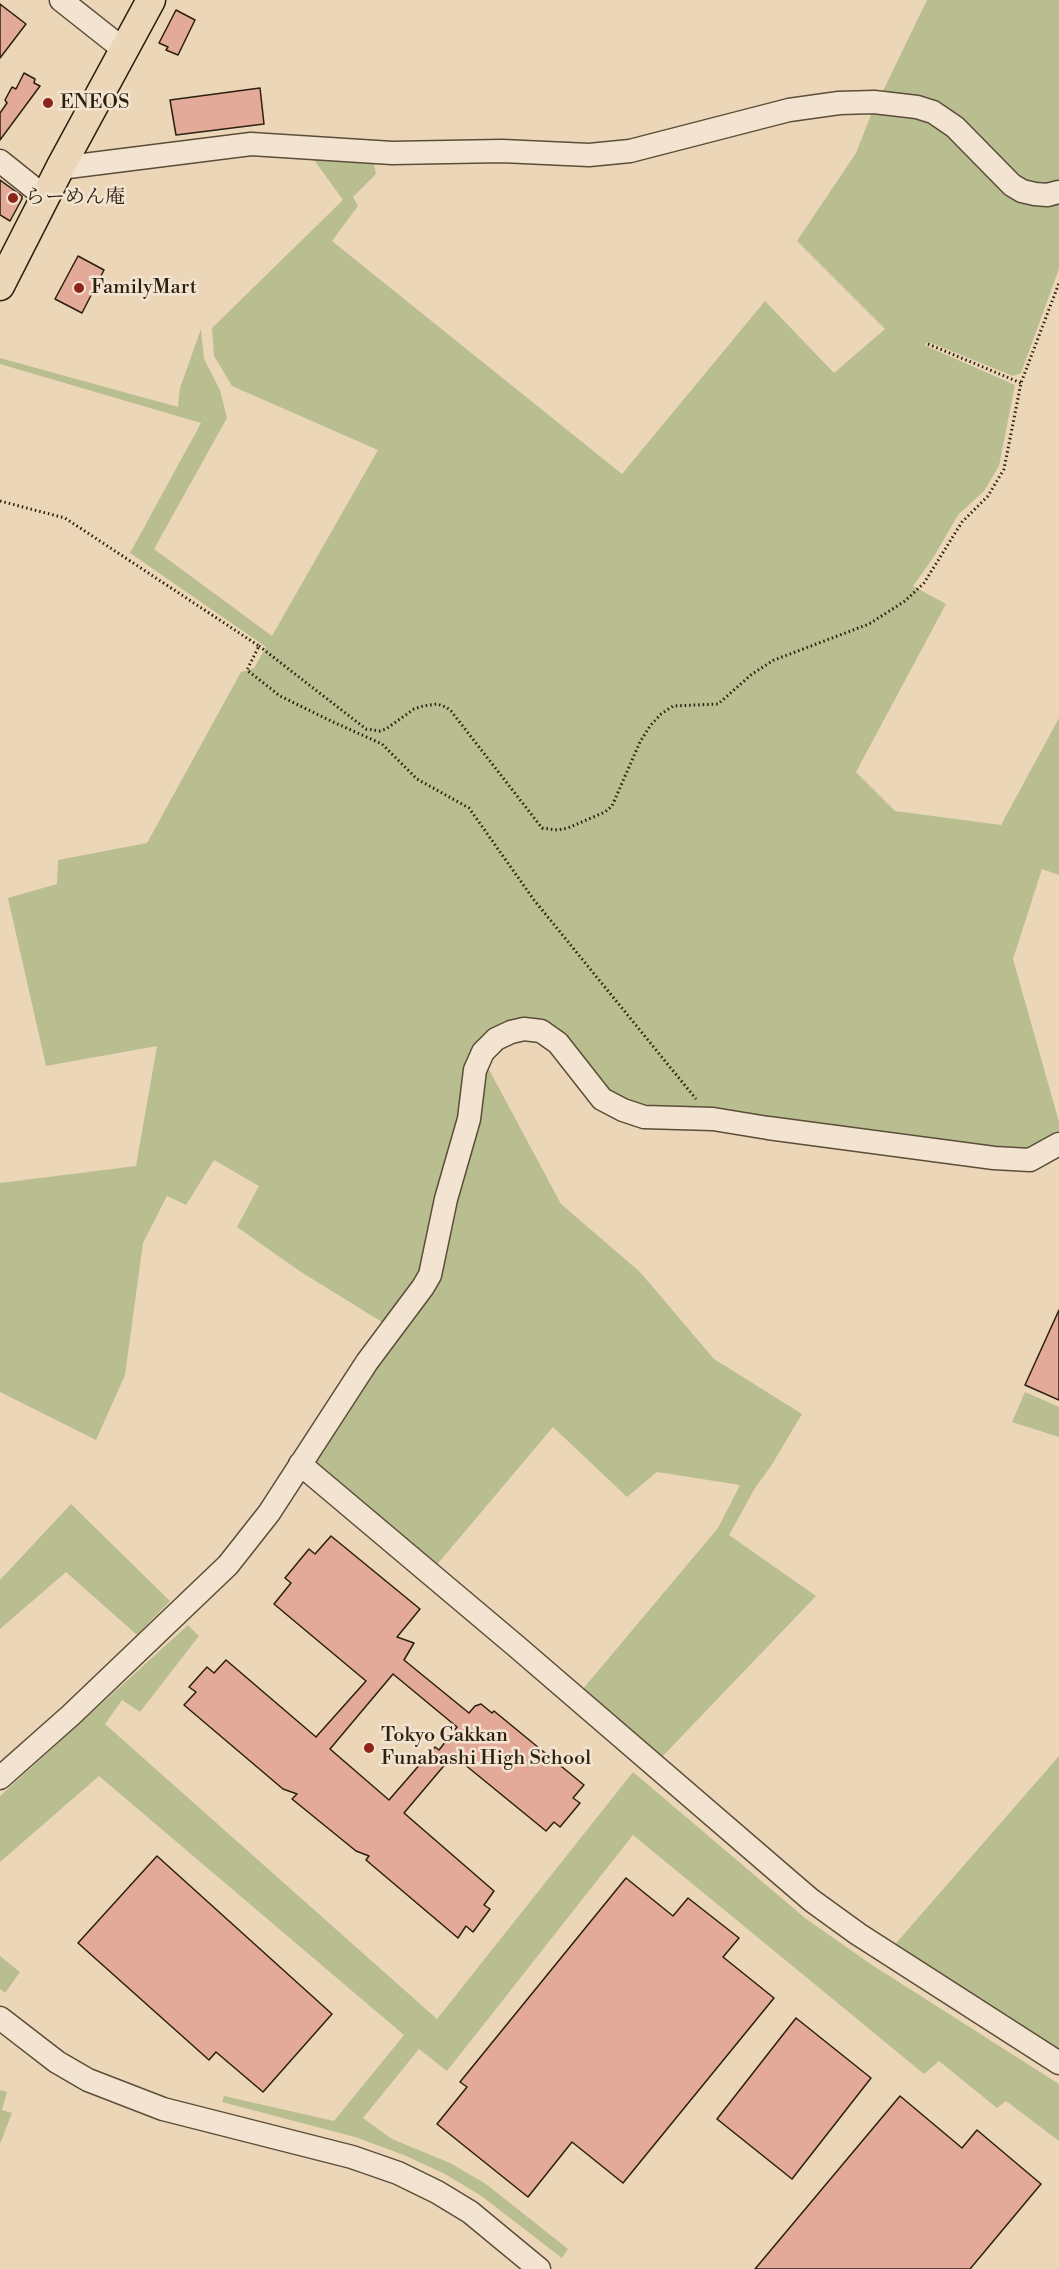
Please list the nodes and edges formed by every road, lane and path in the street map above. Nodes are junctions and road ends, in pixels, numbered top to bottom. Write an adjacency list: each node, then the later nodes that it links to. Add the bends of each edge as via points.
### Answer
1 (61, 0): 3 (street)
2 (151, 0): 3 (main road)
3 (123, 50): 5 (main road)
4 (0, 161): 7 (street)
5 (60, 168): 6 (street, via 251,144 392,153 630,152 789,110 874,102 933,112 955,127 1012,185 1035,194); 7 (main road)
6 (1059, 192)
7 (45, 197): 9 (main road)
8 (1059, 283): 11 (path)
9 (0, 286)
10 (928, 344): 11 (path)
11 (1021, 383): 13 (path, via 1004,469 988,496 962,522 924,583 905,601 869,624 774,660 718,704 673,706 667,710 640,742 612,806 568,828 546,830 538,824 446,707 423,706 386,729 366,729)
12 (0, 501): 13 (path, via 65,518)
13 (259, 646): 14 (path, via 247,670 280,696 382,744 417,779 469,808 534,900)
14 (713, 1119): 15 (street, via 994,1158 1030,1160); 16 (street, via 644,1117 623,1110 602,1099 558,1042 541,1031 524,1029 496,1039 483,1052 475,1070 469,1119 430,1275)
15 (1059, 1144)
16 (300, 1464): 17 (street, via 269,1513 228,1565); 19 (street, via 811,1900)
17 (0, 1778)
18 (0, 2018): 20 (street, via 88,2080 163,2109 341,2154 398,2173 470,2212)
19 (1059, 2064)
20 (539, 2269)

